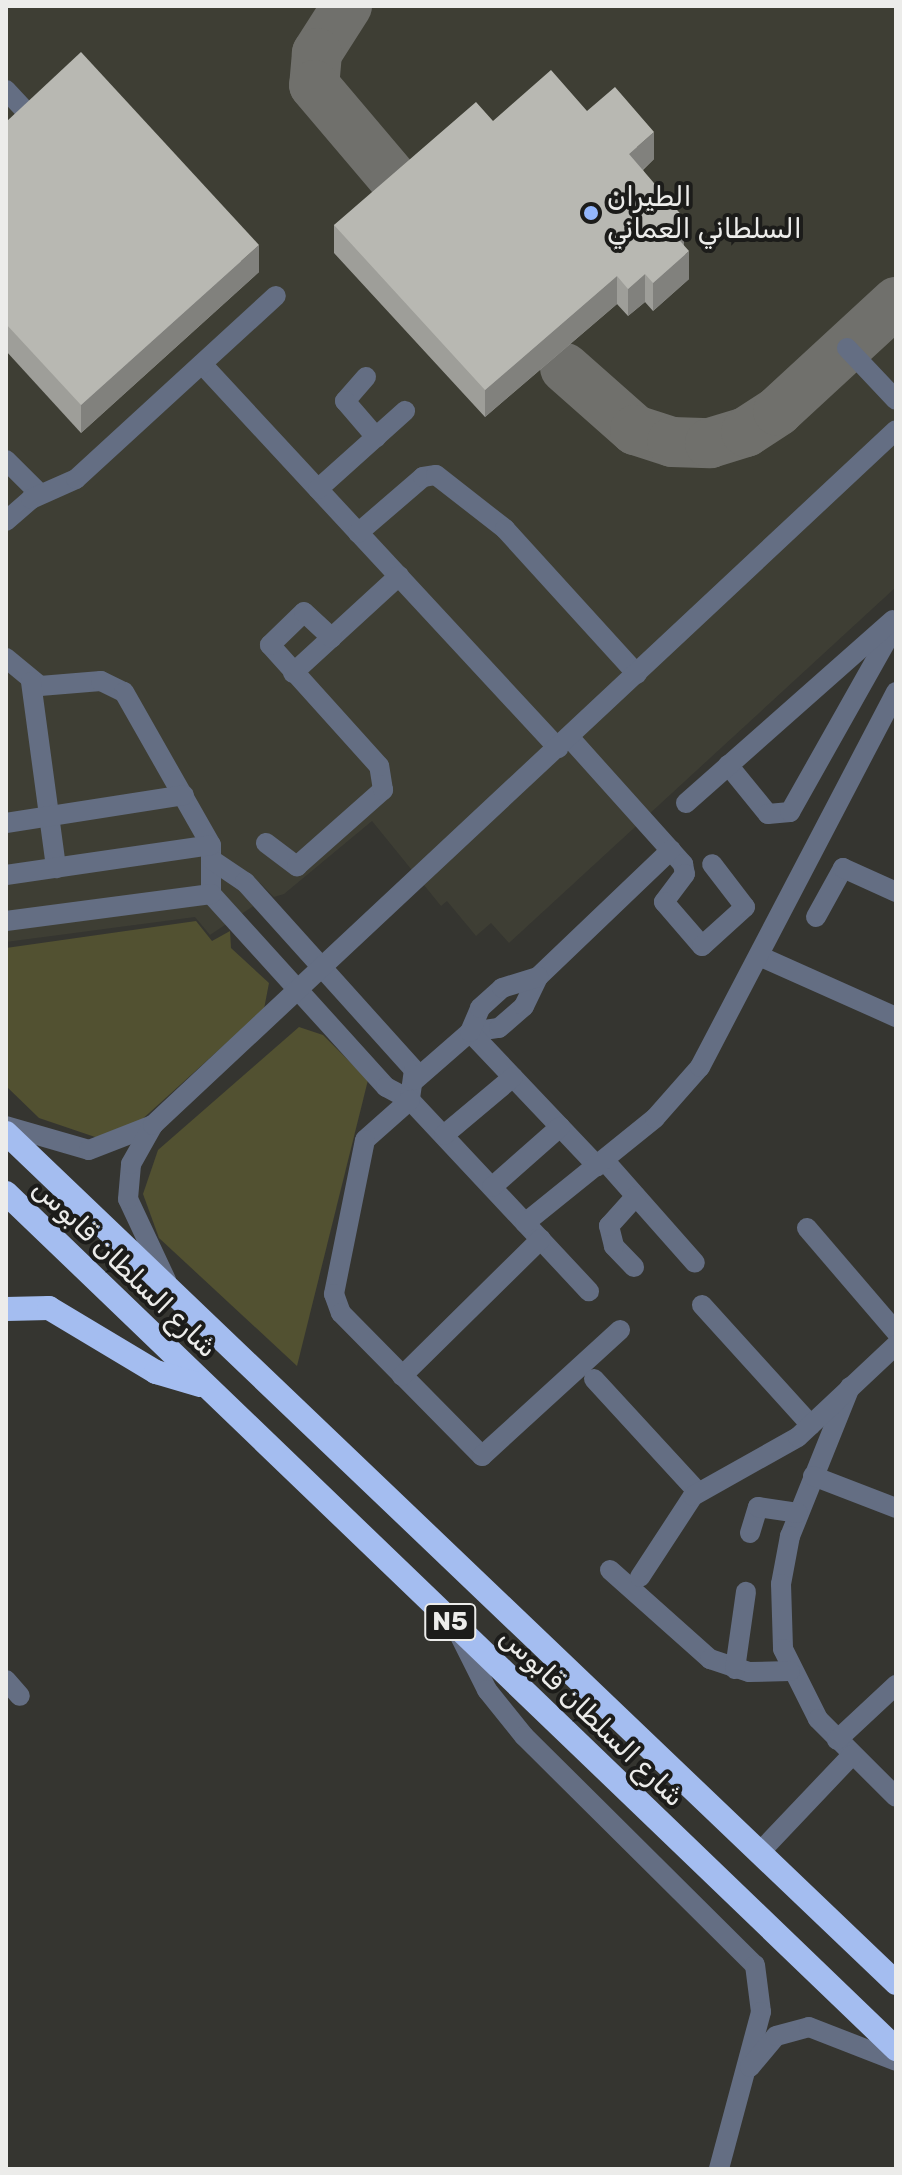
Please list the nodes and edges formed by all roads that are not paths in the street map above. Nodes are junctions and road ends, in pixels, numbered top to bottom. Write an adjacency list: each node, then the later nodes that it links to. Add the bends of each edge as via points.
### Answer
1 (6, 90): 3 (street)
2 (54, 100): 3 (street)
3 (34, 120): 4 (street)
4 (15, 138)
5 (276, 296): 7 (street)
6 (847, 348): 9 (street)
7 (202, 364): 14 (street); 15 (street, via 76,479)
8 (366, 377): 12 (street, via 345,401)
9 (896, 400)
10 (405, 411): 12 (street)
11 (896, 430): 24 (street)
12 (376, 437): 14 (street)
13 (6, 460): 15 (street)
14 (318, 489): 17 (street)
15 (40, 494): 16 (street)
16 (6, 521)
17 (358, 533): 18 (street); 24 (street, via 423,477 436,475 505,529)
18 (399, 576): 21 (street); 27 (street)
19 (896, 617): 28 (street)
20 (896, 624): 28 (street, via 790,812 768,814)
21 (332, 638): 23 (street); 23 (street, via 309,614 299,614 270,645)
22 (6, 658): 25 (street)
23 (293, 673): 33 (street, via 379,766 384,785 297,866)
24 (637, 674): 27 (street)
25 (31, 682): 29 (street, via 101,681 124,692); 31 (street)
26 (896, 692): 43 (street)
27 (563, 742): 34 (street); 44 (street)
28 (728, 765): 30 (street)
29 (184, 795): 31 (street); 35 (street)
30 (686, 803)
31 (48, 817): 32 (street); 37 (street)
32 (6, 823)
33 (266, 843)
34 (671, 850): 36 (street, via 685,874 666,894 666,907 706,946 745,907); 45 (street)
35 (212, 853): 37 (street); 40 (street, via 205,880); 44 (street)
36 (712, 864)
37 (56, 868): 38 (street)
38 (6, 875)
39 (896, 892): 41 (street, via 843,868)
40 (211, 894): 42 (street); 46 (street)
41 (816, 917)
42 (6, 921)
43 (759, 956): 47 (street); 56 (street, via 690,1081)
44 (323, 967): 46 (street); 50 (street, via 405,1057)
45 (538, 977): 48 (street, via 502,988 477,1012); 48 (street, via 527,1003 503,1025)
46 (298, 989): 50 (street, via 391,1092); 51 (street)
47 (896, 1017)
48 (470, 1032): 49 (street); 50 (street)
49 (513, 1077): 53 (street); 55 (street)
50 (413, 1090): 55 (street); 72 (street, via 365,1140 334,1294 341,1313)
51 (153, 1125): 52 (street, via 89,1150); 66 (street, via 131,1164 128,1199)
52 (6, 1126)
53 (560, 1127): 56 (street); 57 (street)
54 (6, 1133): 66 (highway, شارع السلطان قابوس / N5)
55 (444, 1135): 57 (street)
56 (600, 1163): 59 (street); 60 (street)
57 (492, 1187): 60 (street)
58 (6, 1193): 74 (highway, شارع السلطان قابوس / N5)
59 (636, 1196): 63 (street); 64 (street, via 609,1226 614,1246)
60 (525, 1223): 62 (street)
61 (807, 1228): 70 (street)
62 (541, 1239): 65 (street); 72 (street)
63 (695, 1263)
64 (634, 1267)
65 (589, 1291)
66 (173, 1293): 94 (highway, شارع السلطان قابوس / N5)
67 (702, 1305): 76 (street)
68 (6, 1309): 74 (highway, via 49,1308 156,1372)
69 (620, 1330): 72 (street, via 486,1456 472,1451)
70 (896, 1332)
71 (896, 1345): 75 (street)
72 (402, 1376)
73 (594, 1379): 78 (street)
74 (202, 1385): 85 (highway, شارع السلطان قابوس / N5)
75 (850, 1387): 76 (street); 77 (street)
76 (811, 1425): 78 (street)
77 (813, 1476): 79 (street); 80 (street)
78 (698, 1492): 83 (street)
79 (896, 1508)
80 (798, 1513): 81 (street, via 758,1507); 87 (street, via 781,1584)
81 (750, 1533)
82 (610, 1570): 86 (street, via 698,1651)
83 (640, 1577)
84 (746, 1592): 86 (street)
85 (456, 1628): 96 (highway, شارع السلطان قابوس / N5); 98 (street, via 487,1690 524,1736 751,1959 762,1997)
86 (735, 1669): 87 (street)
87 (790, 1671): 91 (street)
88 (6, 1680): 90 (street)
89 (896, 1685): 91 (street)
90 (20, 1696)
91 (837, 1740): 92 (street)
92 (852, 1755): 93 (street); 94 (street)
93 (896, 1797)
94 (760, 1852): 95 (highway, شارع السلطان قابوس / N5)
95 (896, 1983)
96 (896, 2049)
97 (896, 2061): 98 (street, via 809,2027 776,2036)
98 (746, 2073): 99 (street)
99 (719, 2169)

